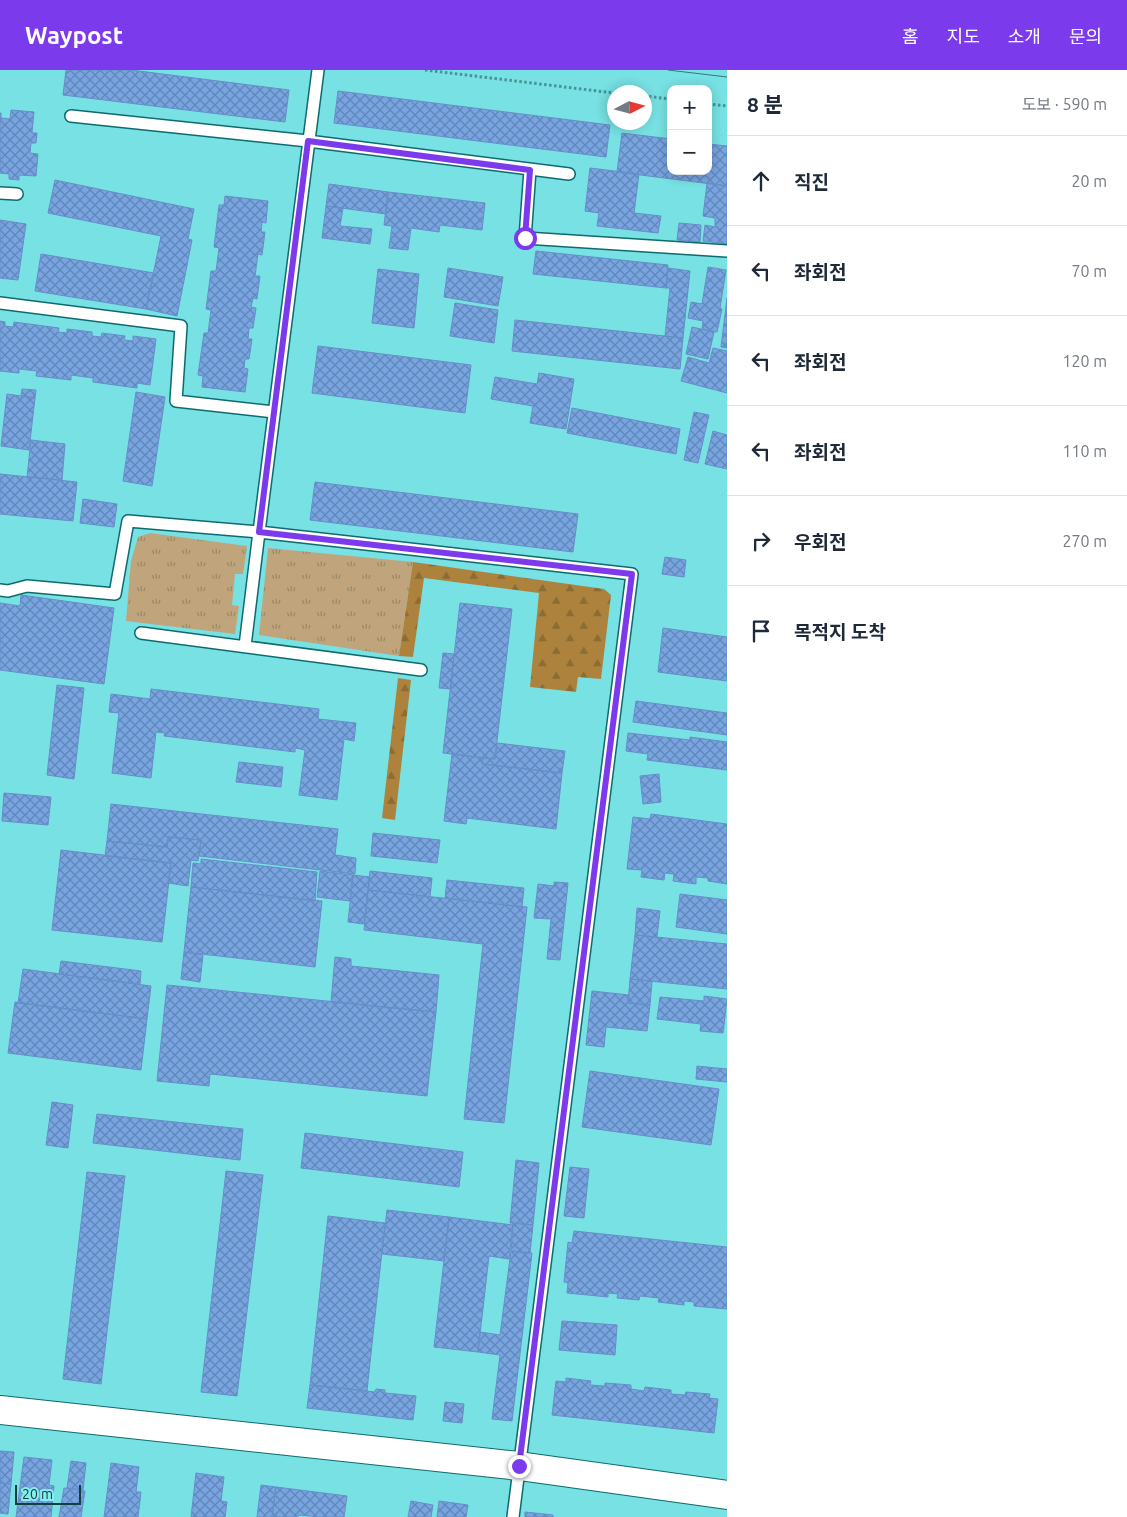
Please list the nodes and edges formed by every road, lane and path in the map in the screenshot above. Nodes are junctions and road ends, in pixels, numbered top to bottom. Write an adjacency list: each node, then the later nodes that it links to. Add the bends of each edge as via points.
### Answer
1 (318, 70): 9 (lane)
2 (425, 70): 3 (path)
3 (607, 92)
4 (652, 97): 5 (path)
5 (667, 99)
6 (712, 104): 7 (path)
7 (727, 106)
8 (71, 116): 9 (lane)
9 (308, 141): 10 (lane); 16 (lane)
10 (530, 170): 11 (lane); 14 (lane, via 525,238)
11 (569, 174)
12 (0, 193): 13 (lane)
13 (17, 194)
14 (727, 251)
15 (0, 304): 16 (lane, via 181,326 176,401)
16 (274, 412): 17 (lane)
17 (259, 532): 18 (lane, via 128,520 115,594 27,586); 20 (lane); 23 (lane, via 632,574)
18 (0, 590)
19 (141, 633): 20 (lane)
20 (245, 646): 21 (lane)
21 (421, 670)
22 (0, 1410): 23 (street)
23 (519, 1466): 24 (street); 25 (lane)
24 (727, 1495)
25 (513, 1517)

